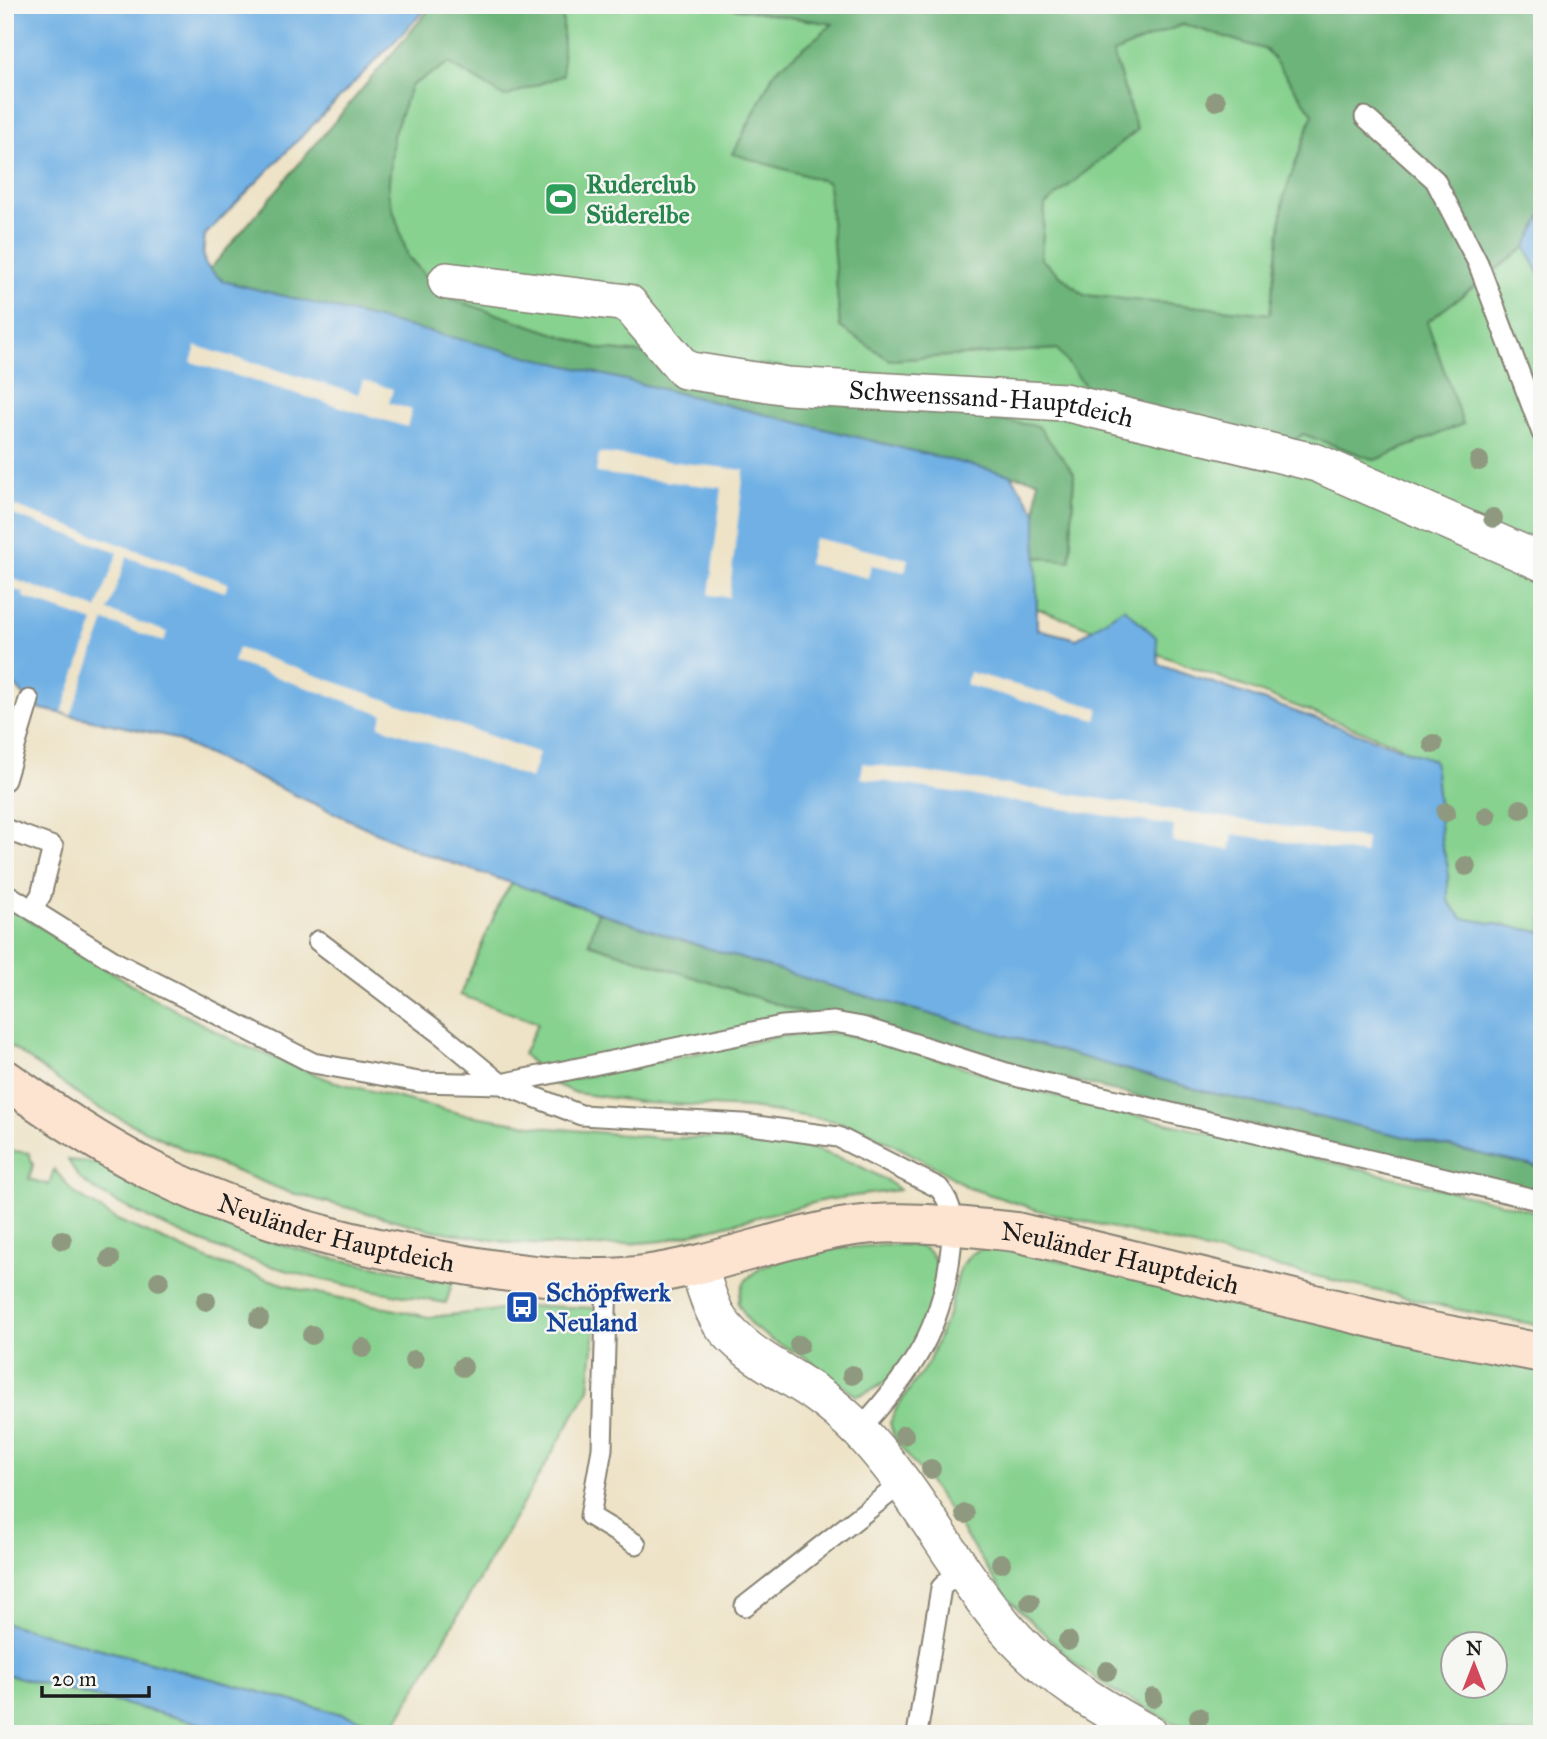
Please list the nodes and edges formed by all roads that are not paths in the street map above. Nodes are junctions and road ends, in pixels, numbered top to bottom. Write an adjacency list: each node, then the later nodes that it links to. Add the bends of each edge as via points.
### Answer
1 (1365, 117): 3 (lane, via 1435,180 1478,263)
2 (447, 281): 4 (street, Schweenssand-Hauptdeich, via 628,303 685,370 787,386 1064,402 1317,463)
3 (1542, 433)
4 (1542, 562)
5 (29, 700): 6 (lane)
6 (5, 780)
7 (5, 829): 9 (lane, via 53,846 41,895)
8 (5, 893): 9 (lane)
9 (32, 909): 12 (lane, via 117,963 313,1063 419,1082)
10 (318, 941): 12 (lane)
11 (5, 1079): 16 (street, Neuländer Hauptdeich, via 150,1170 267,1219 361,1245 479,1268)
12 (501, 1084): 13 (lane, via 782,1026 834,1022 1019,1077); 14 (lane, via 581,1115 743,1124 838,1137 939,1188 949,1199)
13 (1542, 1201)
14 (953, 1225): 15 (street, Neuländer Hauptdeich, via 842,1228); 17 (street, Neuländer Hauptdeich, via 1016,1232 1422,1330); 18 (lane, via 945,1293 931,1332 895,1391)
15 (698, 1265): 16 (street, Neuländer Hauptdeich); 18 (street, via 719,1319 735,1338 817,1394)
16 (607, 1278): 20 (lane, via 603,1449 590,1516)
17 (1542, 1353)
18 (859, 1430): 19 (street)
19 (902, 1482): 21 (street); 22 (lane)
20 (636, 1544)
21 (961, 1567): 23 (lane, via 940,1588); 24 (street, via 987,1604 1035,1656 1106,1710)
22 (745, 1606)
23 (917, 1734)
24 (1149, 1734)

